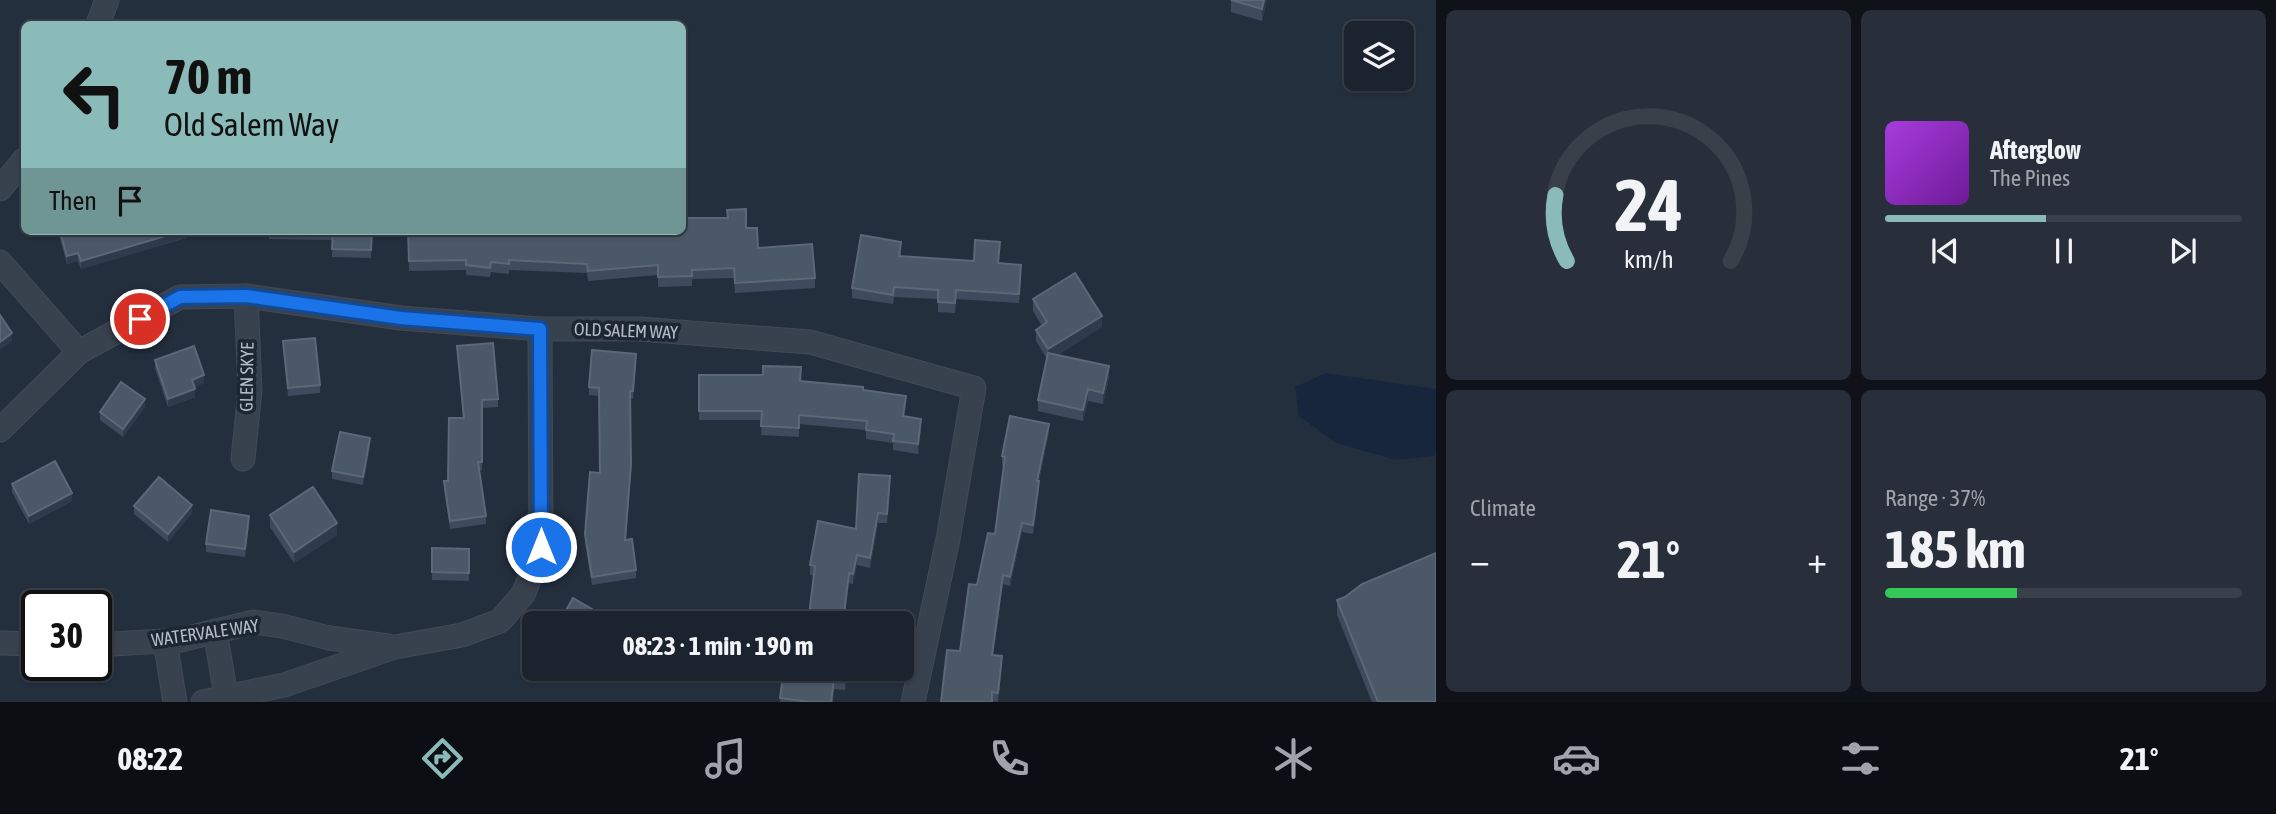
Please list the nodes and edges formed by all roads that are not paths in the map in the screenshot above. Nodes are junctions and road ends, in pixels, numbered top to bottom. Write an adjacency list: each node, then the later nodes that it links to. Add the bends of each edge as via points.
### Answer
1 (107, 0): 2 (street)
2 (99, 21)
3 (21, 164): 4 (street)
4 (0, 189)
5 (0, 262): 8 (street)
6 (246, 296): 7 (street, OLD SALEM WAY, via 401,318); 8 (street, OLD SALEM WAY, via 180,297); 10 (street, GLEN SKYE, via 250,390)
7 (540, 329): 16 (street, WATERVALE WAY, via 541,547 524,593 500,621 462,635); 20 (street, OLD SALEM WAY, via 639,329 810,342 974,388)
8 (79, 352): 9 (street, OLD SALEM WAY)
9 (0, 430)
10 (243, 458)
11 (215, 631): 12 (street, WATERVALE WAY); 16 (street, WATERVALE WAY, via 254,622); 17 (street)
12 (165, 640): 15 (street, WATERVALE WAY); 18 (street)
13 (0, 643): 14 (street)
14 (21, 644)
15 (112, 644)
16 (395, 647): 17 (street, WATERVALE WAY)
17 (226, 700): 19 (street, WATERVALE WAY)
18 (175, 702)
19 (203, 702)
20 (914, 702)

